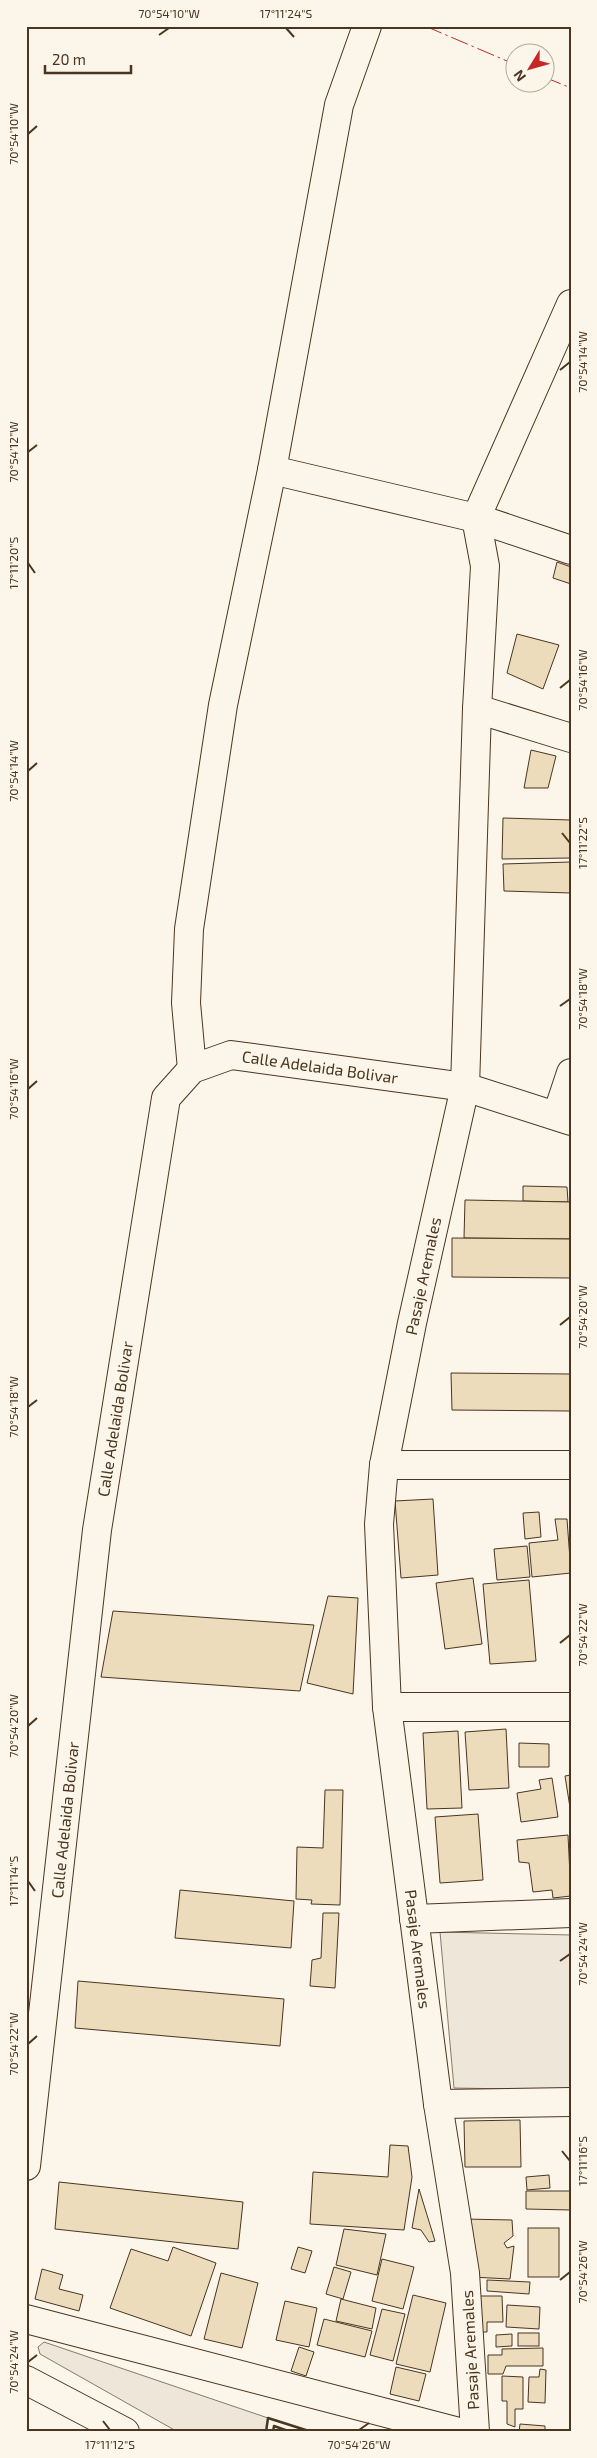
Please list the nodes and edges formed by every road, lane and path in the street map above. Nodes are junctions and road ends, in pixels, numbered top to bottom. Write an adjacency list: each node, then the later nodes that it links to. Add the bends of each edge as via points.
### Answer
1 (367, 26): 3 (main road, via 339,105)
2 (571, 304): 4 (main road)
3 (272, 470): 4 (main road); 8 (main road, via 223,706 190,929 186,1003)
4 (476, 518): 5 (main road); 6 (main road, Pasaje Aremales, via 485,566)
5 (571, 550)
6 (477, 710): 7 (main road); 10 (main road, Pasaje Aremales)
7 (571, 738)
8 (192, 1069): 10 (main road, Calle Adelaida Bolivar, via 231,1055); 20 (main road, Calle Adelaida Bolivar, via 166,1098 97,1530)
9 (571, 1073): 11 (main road)
10 (465, 1087): 11 (main road, Calle Adelaida Bolivar); 12 (main road, Pasaje Aremales)
11 (564, 1118)
12 (384, 1465): 13 (main road); 14 (main road, Pasaje Aremales, via 378,1524)
13 (571, 1465)
14 (387, 1707): 15 (main road); 17 (main road, Pasaje Aremales)
15 (571, 1707)
16 (571, 1913): 17 (main road)
17 (414, 1919): 19 (main road, Pasaje Aremales)
18 (571, 2102): 19 (main road)
19 (438, 2104): 25 (main road, Pasaje Aremales, via 465,2273)
20 (26, 2166)
21 (26, 2319): 24 (main road)
22 (26, 2380): 23 (main road)
23 (125, 2432)
24 (459, 2432)
25 (475, 2432)

